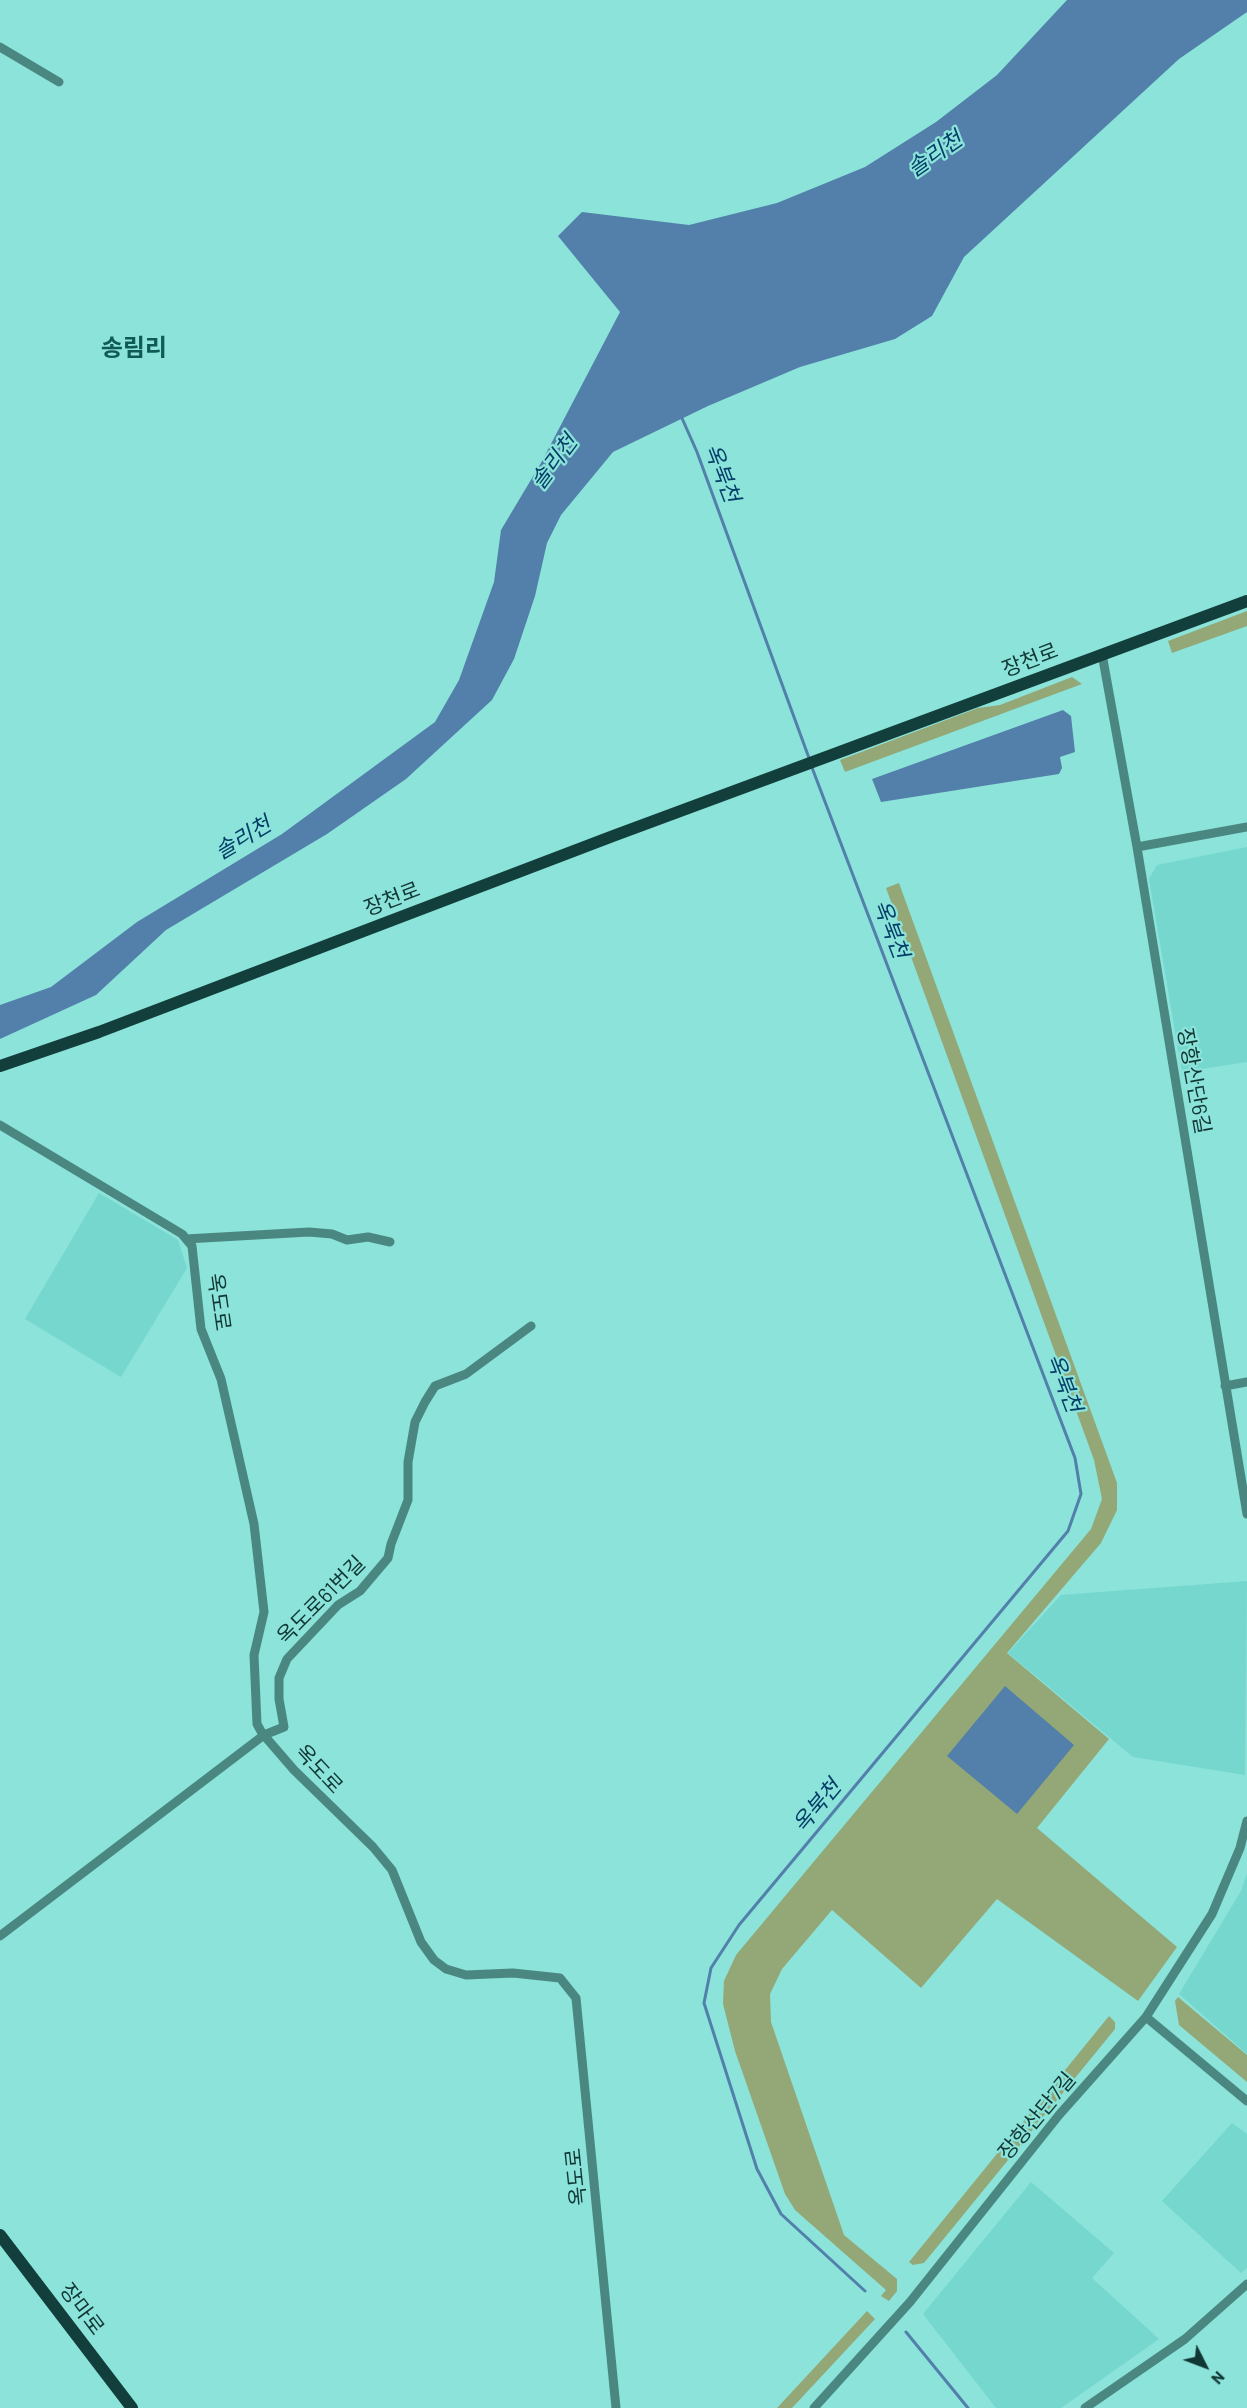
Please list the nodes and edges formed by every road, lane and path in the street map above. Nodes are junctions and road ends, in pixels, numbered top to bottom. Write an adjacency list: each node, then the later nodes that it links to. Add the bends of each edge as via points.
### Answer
1 (0, 47): 2 (street)
2 (59, 82)
3 (1247, 601): 4 (main road, 장천로)
4 (1102, 654): 6 (street, 장항산단6길); 7 (main road, 장천로)
5 (1247, 827): 6 (street)
6 (1137, 847): 13 (street, 장항산단6길)
7 (0, 1066)
8 (0, 1125): 9 (street)
9 (186, 1239): 10 (street, via 309,1232 347,1240 368,1237); 15 (street, 옥도로, via 192,1246 201,1329 221,1379 254,1524 264,1612 254,1655 257,1724)
10 (390, 1242)
11 (531, 1326): 15 (street, 옥도로61번길, via 466,1374 435,1386 415,1422 408,1462 408,1500 388,1558 360,1592 338,1605 287,1659 279,1678 284,1727)
12 (1247, 1382): 13 (street)
13 (1225, 1386): 14 (street, 장항산단6길)
14 (1247, 1514)
15 (264, 1736): 17 (street); 23 (street, 옥도로, via 392,1870 421,1942 434,1960 446,1969 466,1975 513,1973 560,1978 576,1998)
16 (1247, 1821): 18 (street, 장항산단7길, via 1212,1914)
17 (0, 1936)
18 (1146, 2017): 19 (street); 24 (street, 장항산단7길, via 1059,2115 910,2302)
19 (1247, 2101)
20 (0, 2235): 22 (main road, 장마로)
21 (1247, 2284): 25 (street, via 1185,2339)
22 (132, 2408)
23 (616, 2408)
24 (814, 2408)
25 (1085, 2408)

